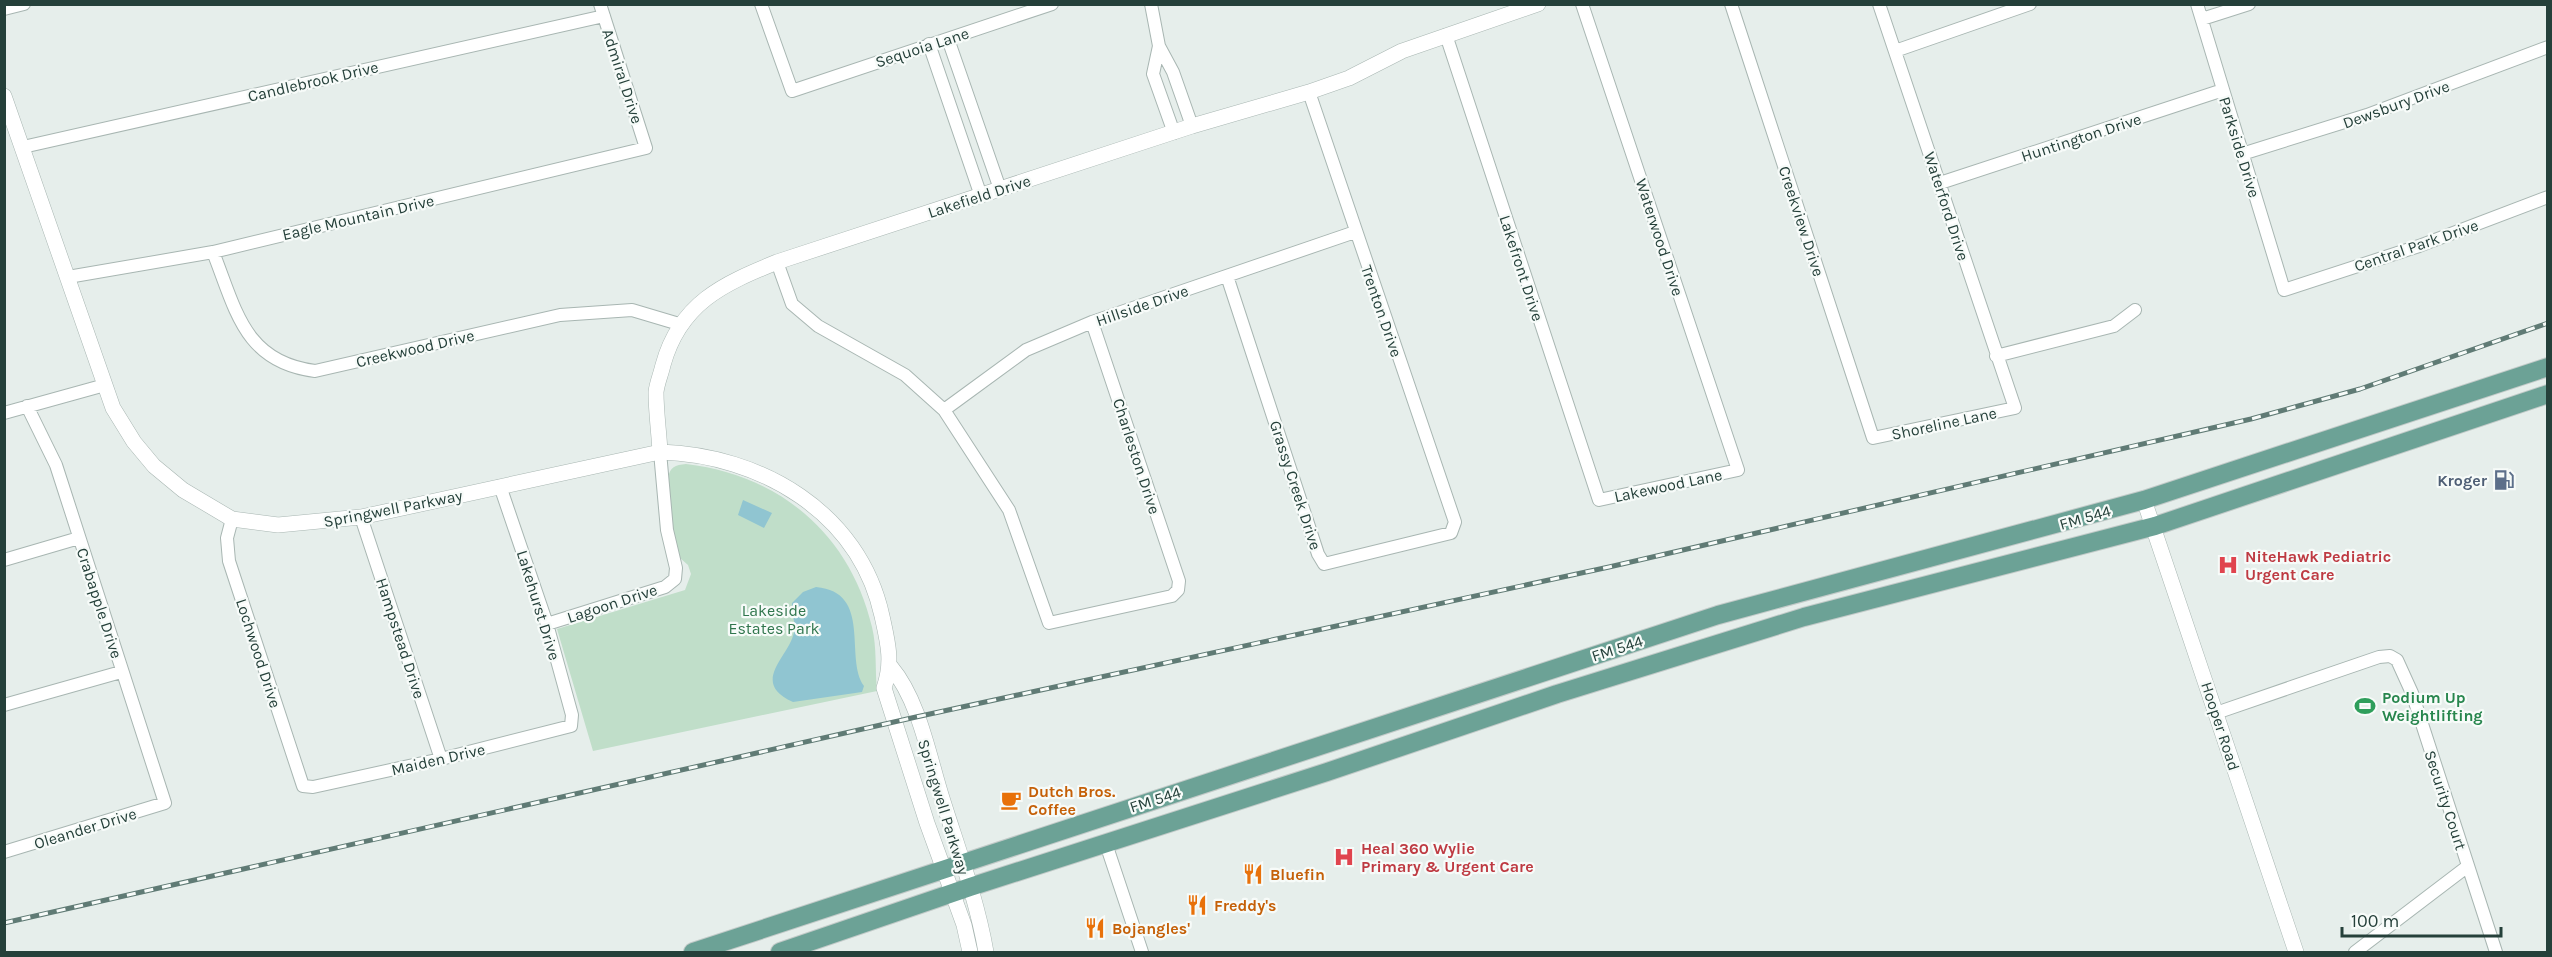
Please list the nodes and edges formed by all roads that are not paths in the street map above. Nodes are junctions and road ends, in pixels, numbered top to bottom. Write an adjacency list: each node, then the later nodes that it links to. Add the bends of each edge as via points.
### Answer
1 (24, 4): 12 (street)
2 (761, 4): 17 (street, Sequoia Lane, via 792,91)
3 (1052, 4): 16 (street, Sequoia Lane)
4 (1150, 4): 18 (street)
5 (1538, 4): 15 (street, Lakefield Drive)
6 (1582, 4): 54 (street, Waterwood Drive)
7 (1731, 4): 51 (street, Creekview Drive)
8 (1879, 4): 20 (street, Waterford Drive)
9 (2030, 4): 20 (street)
10 (2197, 4): 14 (street, Parkside Drive)
11 (2249, 4): 14 (street)
12 (4, 9)
13 (602, 10): 26 (street, Candlebrook Drive); 27 (street, Admiral Drive)
14 (2202, 19): 21 (street, Parkside Drive)
15 (1446, 35): 22 (street, Lakefield Drive); 56 (street, Lakefront Drive)
16 (948, 39): 17 (street, Sequoia Lane); 30 (street)
17 (929, 44): 31 (street)
18 (1159, 46): 24 (street, via 1173,72); 25 (street, via 1153,74)
19 (2547, 47): 28 (street, Dewsbury Drive, via 2367,115)
20 (1895, 51): 29 (street, Waterford Drive)
21 (2223, 90): 28 (street, Parkside Drive); 29 (street, Huntington Drive)
22 (1309, 92): 24 (street, Lakefield Drive); 33 (street, Trenton Drive)
23 (4, 96): 26 (street, Springwell Parkway)
24 (1192, 126): 25 (street, Lakefield Drive)
25 (1174, 133): 30 (street, Lakefield Drive)
26 (23, 147): 37 (street, Springwell Parkway)
27 (646, 148): 34 (street, Eagle Mountain Drive)
28 (2242, 154): 38 (street, Parkside Drive)
29 (1940, 183): 42 (street, Waterford Drive)
30 (1000, 189): 31 (street, Lakefield Drive)
31 (981, 195): 35 (street, Lakefield Drive)
32 (2547, 197): 38 (street, Central Park Drive, via 2419,246)
33 (1355, 232): 36 (street, Hillside Drive); 61 (street, Trenton Drive, via 1455,522)
34 (213, 252): 37 (street, Eagle Mountain Drive); 41 (street, Creekwood Drive, via 248,334 263,351 291,368 315,371 560,315 632,310)
35 (777, 262): 41 (street, Lakefield Drive, via 733,280 703,300); 48 (street, via 792,304 818,326 905,375)
36 (1227, 276): 40 (street, Hillside Drive); 61 (street, Grassy Creek Drive, via 1324,564 1451,533)
37 (68, 277): 44 (street, Springwell Parkway)
38 (2284, 290)
39 (2135, 310): 42 (street, via 2114,326)
40 (1092, 322): 48 (street, Hillside Drive, via 1026,350); 48 (street, Charleston Drive, via 1179,581 1172,596 1049,623 1009,510)
41 (679, 324): 53 (street, Lakefield Drive, via 656,390)
42 (1996, 356): 47 (street, Waterford Drive)
43 (2547, 367): 50 (main road, FM 544 / FM 544)
44 (105, 385): 46 (street); 59 (street, Springwell Parkway, via 113,408 154,466 183,490)
45 (2547, 394): 52 (main road, FM 544 / FM 544)
46 (27, 406): 49 (street); 63 (street, Crabapple Drive, via 56,465)
47 (2015, 408): 51 (street, Shoreline Lane)
48 (944, 410)
49 (4, 412)
50 (2405, 412): 52 (main road); 57 (main road, FM 544 / FM 544)
51 (1874, 438)
52 (2414, 439): 60 (main road, FM 544 / FM 544)
53 (660, 452): 55 (street, Springwell Parkway); 65 (street, Lakefield Drive); 68 (street, Springwell Parkway, via 702,455 755,470 815,507 851,547 872,584)
54 (1738, 470): 56 (street, Lakewood Lane)
55 (500, 486): 58 (street, Springwell Parkway); 67 (street, Lakehurst Drive)
56 (1599, 500)
57 (2144, 500): 60 (street, Hooper Road); 62 (main road, FM 544 / FM 544)
58 (362, 517): 59 (street, Springwell Parkway, via 278,525); 77 (street, Hampstead Drive)
59 (231, 519): 79 (street, Lochwood Drive, via 227,538 229,561)
60 (2155, 526): 66 (main road, FM 544 / FM 544); 72 (street, Hooper Road)
61 (1454, 529)
62 (2022, 535): 66 (main road, via 2003,548 1959,561 1947,569); 70 (main road, FM 544 / FM 544, via 1718,615)
63 (79, 538): 64 (street); 69 (street, Crabapple Drive)
64 (4, 560)
65 (675, 579): 67 (street, Lagoon Drive, via 658,589)
66 (1946, 580): 74 (main road, FM 544 / FM 544, via 1804,617)
67 (547, 624): 73 (street, Lakehurst Drive, via 572,716)
68 (891, 667): 75 (street, Springwell Parkway, via 904,683); 76 (street, Springwell Parkway, via 884,688)
69 (122, 672): 71 (street); 81 (street, Crabapple Drive)
70 (1513, 682): 74 (main road, via 1496,699 1451,714 1434,728); 78 (main road, FM 544 / FM 544)
71 (4, 705)
72 (2216, 713): 85 (street, Security Court, via 2379,657 2397,660 2412,693); 93 (street, Hooper Road)
73 (571, 726): 77 (street, Maiden Drive)
74 (1434, 735): 80 (main road, FM 544 / FM 544)
75 (925, 746): 76 (street); 84 (street, Springwell Parkway)
76 (905, 753): 86 (street, Springwell Parkway)
77 (441, 759): 79 (street, Maiden Drive)
78 (1234, 773): 80 (main road); 84 (main road, FM 544 / FM 544)
79 (303, 786)
80 (1243, 800): 82 (main road, FM 544 / FM 544)
81 (165, 803): 83 (street, Oleander Drive)
82 (1106, 844): 87 (main road, FM 544 / FM 544); 92 (street)
83 (4, 852)
84 (962, 864): 86 (main road, FM 544 / FM 544); 87 (street, Springwell Parkway)
85 (2468, 866): 94 (street); 95 (street, Security Court)
86 (944, 870): 87 (street, Springwell Parkway); 88 (main road, FM 544 / FM 544)
87 (961, 890): 89 (main road, FM 544 / FM 544); 90 (street, Springwell Parkway); 91 (street, Springwell Parkway)
88 (705, 951)
89 (780, 952)
90 (970, 952)
91 (986, 952)
92 (1142, 952)
93 (2295, 952)
94 (2355, 952)
95 (2496, 952)

